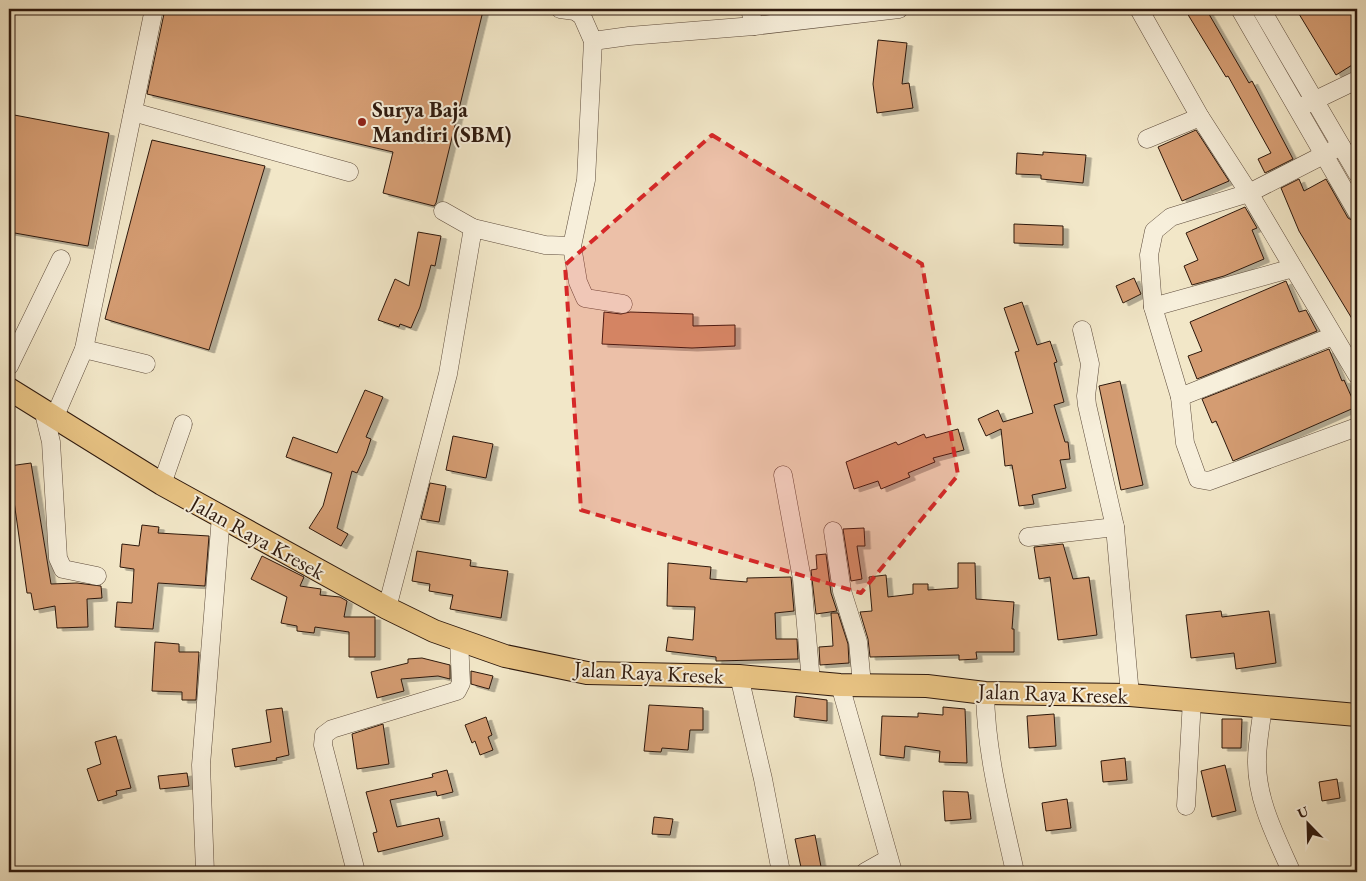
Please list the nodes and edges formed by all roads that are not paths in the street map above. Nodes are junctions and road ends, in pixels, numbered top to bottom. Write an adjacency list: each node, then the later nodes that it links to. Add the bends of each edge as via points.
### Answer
1 (154, 9): 13 (street)
2 (560, 9): 9 (street, via 575,11 582,16)
3 (750, 9): 8 (street)
4 (899, 9): 8 (street)
5 (1139, 9): 14 (street)
6 (1240, 9): 12 (street)
7 (1261, 9): 11 (street)
8 (754, 26): 9 (street)
9 (593, 41): 24 (street, via 586,180)
10 (1357, 80): 11 (street)
11 (1314, 100): 12 (street); 16 (street)
12 (1298, 108): 17 (street)
13 (133, 112): 18 (street); 31 (street)
14 (1200, 117): 15 (street); 20 (street)
15 (1147, 139)
16 (1341, 146): 17 (street); 19 (street)
17 (1325, 156): 20 (street); 22 (street)
18 (349, 172)
19 (1357, 173)
20 (1249, 193): 26 (street); 28 (street, via 1171,217 1154,231 1150,255)
21 (443, 211): 23 (street)
22 (1357, 212)
23 (473, 228): 24 (street, via 545,245); 47 (street, via 448,374)
24 (572, 246): 27 (street, via 578,282 585,298)
25 (61, 259): 33 (street)
26 (1293, 268): 28 (street); 30 (street)
27 (623, 304)
28 (1153, 307): 36 (street)
29 (1082, 330): 43 (street, via 1090,364 1087,405)
30 (1333, 336): 34 (street); 36 (street)
31 (84, 349): 32 (street); 37 (street)
32 (146, 364)
33 (9, 366)
34 (1357, 375)
35 (9, 389): 37 (main road, Jalan Raya Kresek)
36 (1180, 397): 39 (street, via 1185,442 1198,479 1203,481)
37 (49, 412): 41 (main road, Jalan Raya Kresek); 46 (street, via 58,558 64,569)
38 (183, 424): 41 (street)
39 (1357, 427)
40 (783, 475): 50 (street, via 802,579)
41 (162, 484): 42 (main road, Jalan Raya Kresek)
42 (220, 516): 47 (main road, Jalan Raya Kresek); 60 (street, via 201,765)
43 (1115, 527): 45 (street); 53 (street)
44 (833, 530): 51 (street, via 842,591 858,642)
45 (1028, 538)
46 (96, 576)
47 (386, 608): 48 (main road, Jalan Raya Kresek)
48 (459, 640): 49 (main road, Jalan Raya Kresek, via 504,656 588,673); 61 (street, via 461,683 457,691 332,729 324,735 323,745)
49 (739, 676): 50 (main road, Jalan Raya Kresek); 62 (street, via 764,780)
50 (811, 682): 51 (main road, Jalan Raya Kresek)
51 (851, 685): 52 (main road, Jalan Raya Kresek, via 927,686); 58 (street)
52 (985, 693): 53 (main road, Jalan Raya Kresek); 64 (street, via 991,762)
53 (1130, 695): 54 (main road, Jalan Raya Kresek)
54 (1192, 700): 55 (main road, Jalan Raya Kresek); 57 (street)
55 (1263, 706): 56 (main road, Jalan Raya Kresek); 59 (street, via 1258,783 1269,820)
56 (1351, 714)
57 (1186, 806)
58 (890, 866): 63 (street)
59 (1291, 871)
60 (205, 872)
61 (356, 872)
62 (781, 872)
63 (865, 872)
64 (1015, 872)

